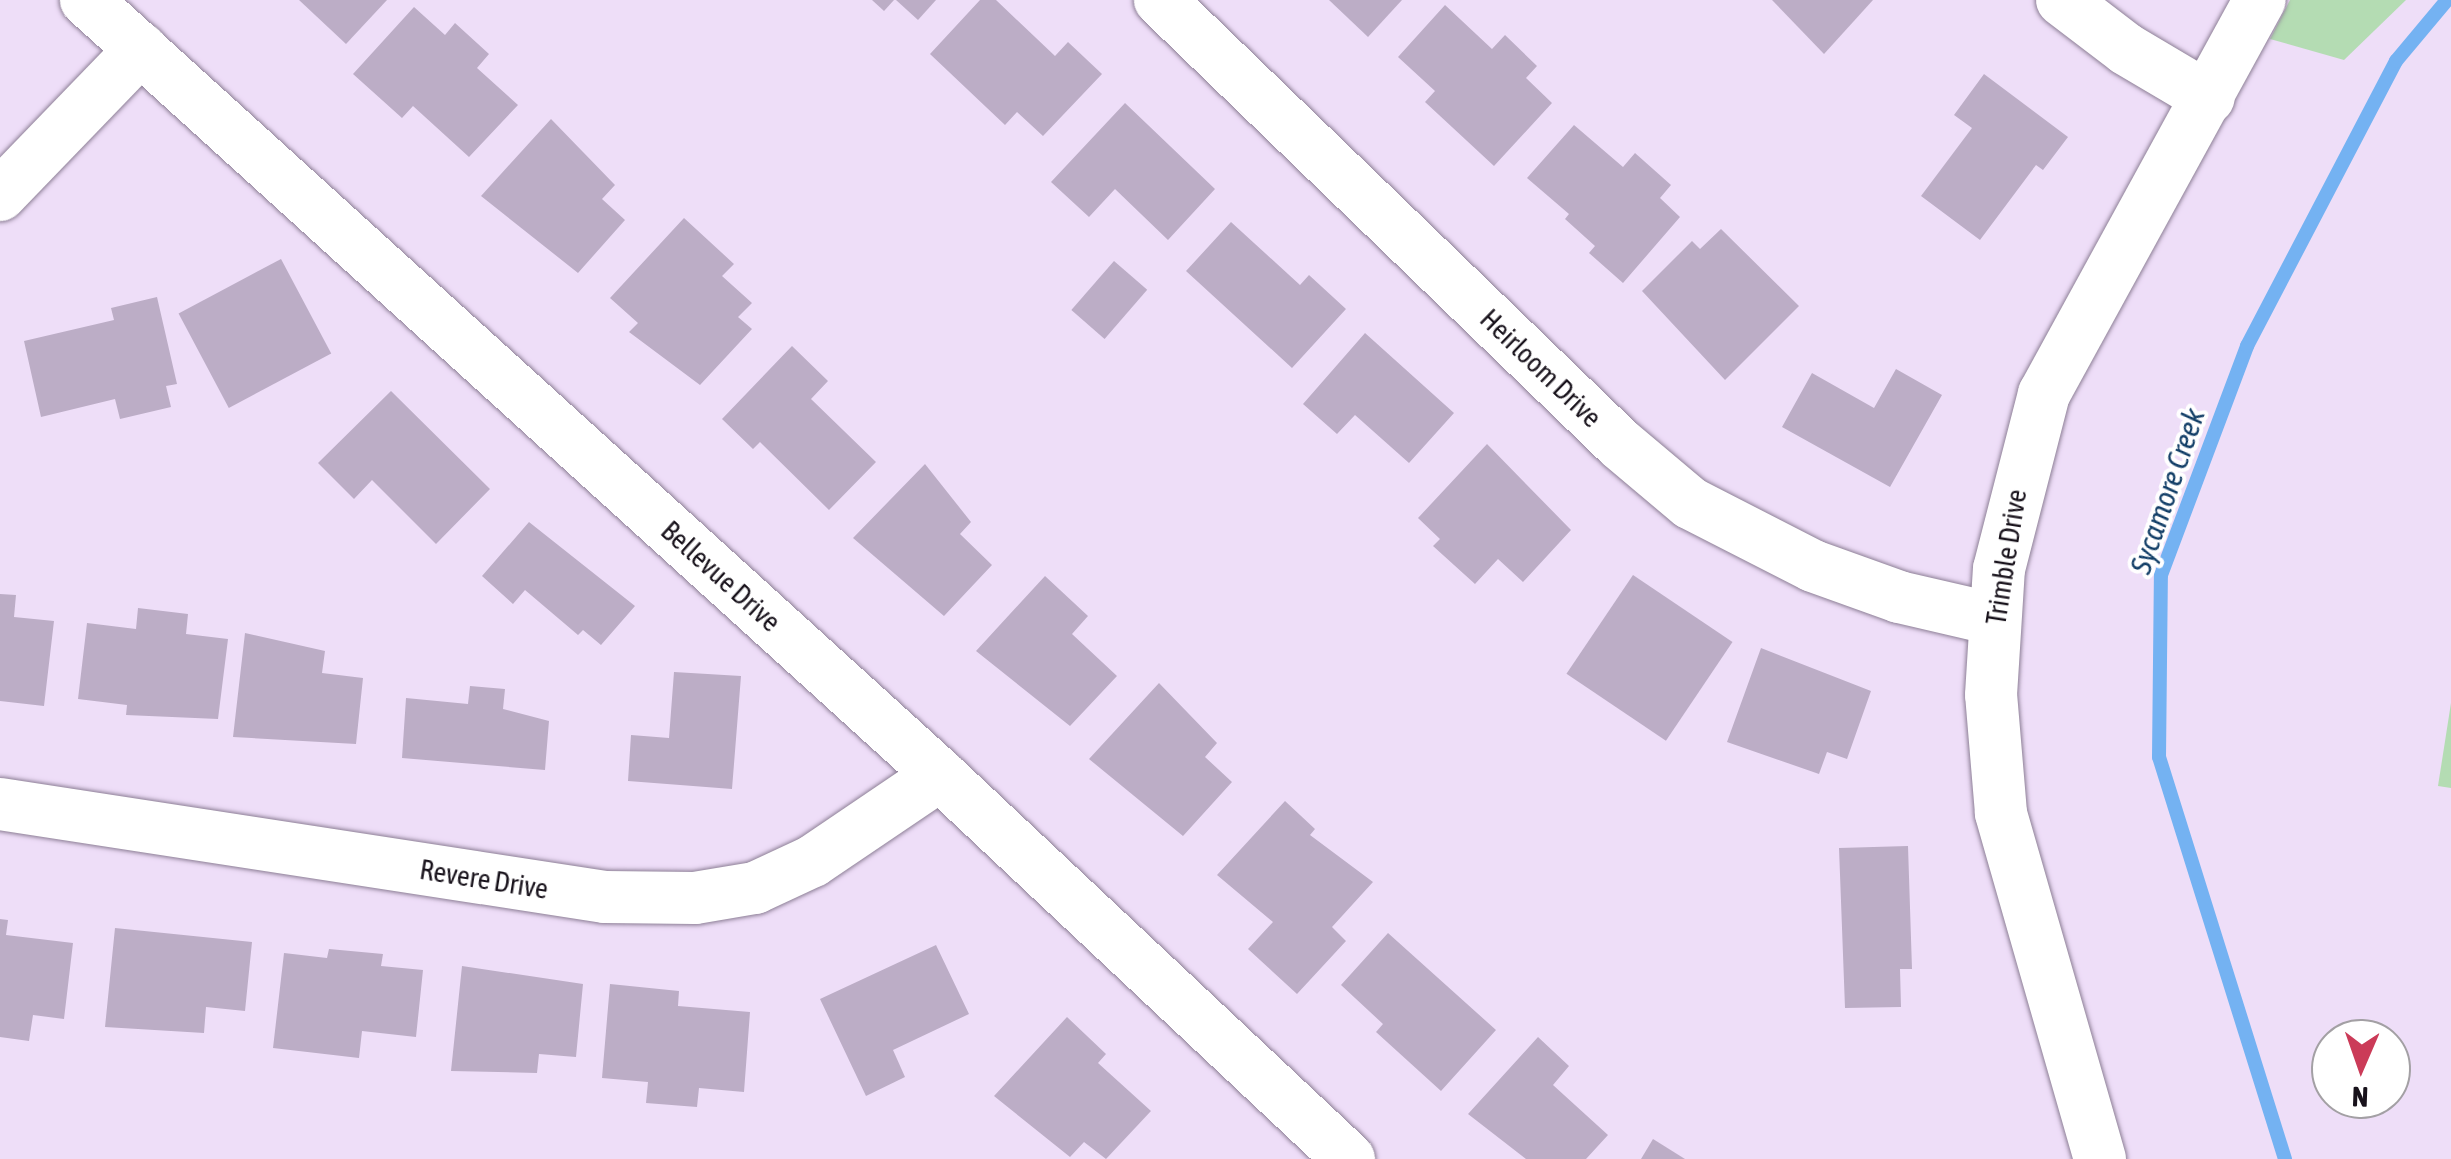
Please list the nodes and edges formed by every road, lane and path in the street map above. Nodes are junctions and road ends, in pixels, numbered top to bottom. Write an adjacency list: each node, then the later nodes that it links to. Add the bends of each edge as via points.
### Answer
1 (86, 0): 5 (street, Bellevue Drive)
2 (1160, 0): 8 (street, Heirloom Drive, via 1690,504 1813,566 1899,597)
3 (2062, 0): 6 (street, via 2126,49)
4 (2260, 0): 6 (street, Trimble Drive)
5 (141, 49): 7 (street); 9 (street, Bellevue Drive)
6 (2209, 98): 8 (street, Trimble Drive, via 2044,394 2014,494)
7 (0, 195)
8 (1994, 619): 12 (street, Trimble Drive, via 2001,813)
9 (940, 775): 10 (street, Revere Drive, via 813,861 755,888 695,898 605,897); 11 (street, Bellevue Drive)
10 (0, 804)
11 (1349, 1159)
12 (2100, 1159)

